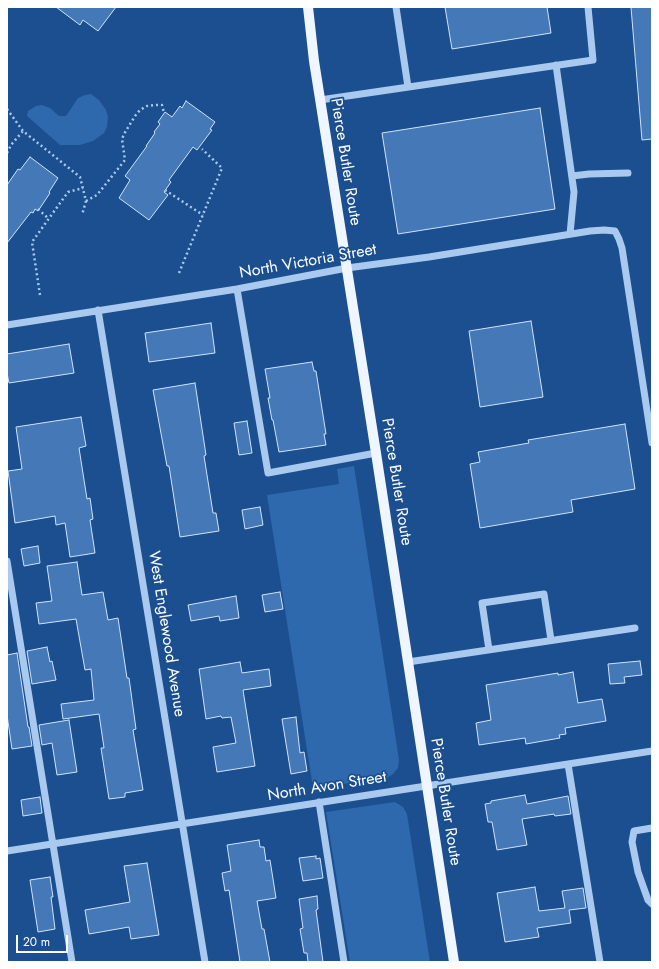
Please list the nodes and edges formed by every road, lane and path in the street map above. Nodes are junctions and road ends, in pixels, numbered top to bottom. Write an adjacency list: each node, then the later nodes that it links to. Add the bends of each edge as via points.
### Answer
1 (308, 7): 6 (main road, Pierce Butler Route)
2 (396, 7): 5 (street)
3 (588, 7): 4 (street, via 593,60)
4 (556, 65): 5 (street); 15 (street)
5 (408, 87): 6 (street)
6 (320, 100): 24 (main road, Pierce Butler Route)
7 (7, 109): 9 (path)
8 (164, 113): 18 (path, via 162,105 147,106 140,110 122,139 125,160 97,196)
9 (23, 131): 10 (path); 16 (path, via 80,177)
10 (11, 145): 11 (path); 13 (path)
11 (7, 146)
12 (202, 149): 21 (path, via 222,168)
13 (7, 153)
14 (628, 173): 15 (street)
15 (572, 176): 23 (street, via 574,192)
16 (83, 188): 18 (path); 22 (path, via 68,192)
17 (165, 190): 21 (path)
18 (86, 201): 20 (path)
19 (38, 209): 22 (path)
20 (82, 215)
21 (203, 216): 25 (path)
22 (49, 219): 27 (path, via 32,242)
23 (570, 234): 24 (street, North Victoria Street); 30 (street, North Victoria Street, via 615,231 619,239)
24 (347, 268): 26 (street, North Victoria Street); 31 (main road, Pierce Butler Route)
25 (179, 272)
26 (237, 289): 28 (street, North Victoria Street); 31 (street, via 268,473)
27 (40, 295)
28 (98, 310): 29 (street, North Victoria Street); 41 (street, West Englewood Avenue)
29 (7, 325)
30 (652, 444)
31 (376, 453): 36 (main road, Pierce Butler Route)
32 (7, 561): 43 (street)
33 (635, 628): 34 (street)
34 (551, 640): 35 (street); 35 (street, via 544,594 482,603)
35 (489, 650): 36 (street)
36 (408, 662): 39 (main road, Pierce Butler Route)
37 (652, 751): 38 (street, North Avon Street)
38 (568, 764): 39 (street, North Avon Street); 50 (street)
39 (427, 786): 40 (street, North Avon Street); 49 (main road, Pierce Butler Route)
40 (319, 802): 41 (street, North Avon Street); 48 (street)
41 (183, 823): 43 (street, North Avon Street); 47 (street, West Englewood Avenue)
42 (652, 828): 45 (street, via 634,831 632,842 638,872 648,900)
43 (54, 844): 44 (street, North Avon Street); 46 (street)
44 (7, 851)
45 (652, 904)
46 (72, 962)
47 (205, 962)
48 (344, 962)
49 (454, 962)
50 (600, 962)

